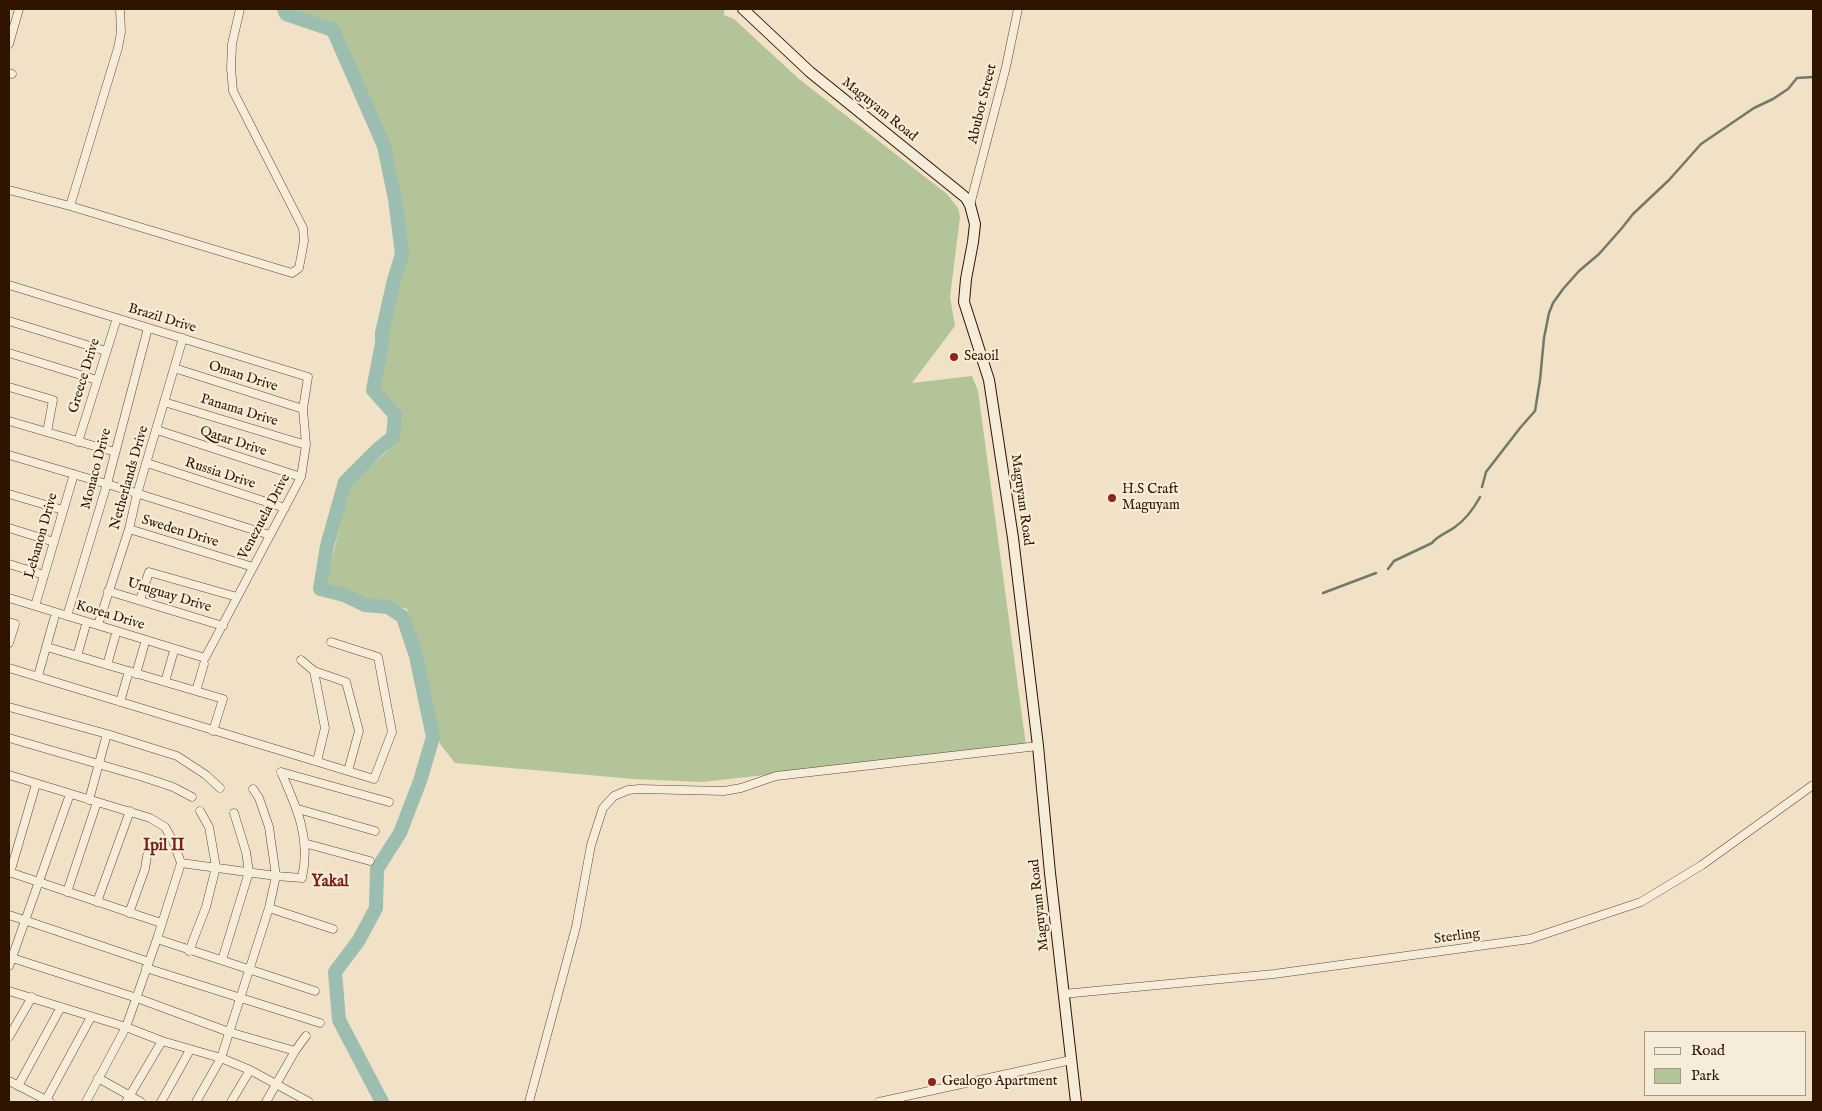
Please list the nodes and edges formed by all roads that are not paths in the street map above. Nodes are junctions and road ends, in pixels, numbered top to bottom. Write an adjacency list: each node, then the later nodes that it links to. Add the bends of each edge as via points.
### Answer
1 (19, 9): 6 (street)
2 (120, 9): 9 (street, via 118,48)
3 (240, 9): 9 (street, via 232,44 233,91 303,228 299,268 292,273)
4 (743, 9): 8 (main road, Maguyam Road, via 810,72 960,192)
5 (1018, 9): 8 (street, Abubot Street)
6 (9, 44)
7 (9, 190): 9 (street)
8 (970, 205): 77 (main road, Maguyam Road, via 975,231 964,302 990,380)
9 (70, 206)
10 (9, 285): 11 (street, Brazil Drive)
11 (117, 318): 13 (street, Brazil Drive); 15 (street, Greece Drive)
12 (9, 321): 15 (street)
13 (148, 328): 14 (street, Brazil Drive); 28 (street, Monaco Drive)
14 (183, 338): 17 (street, Netherlands Drive); 18 (street, Brazil Drive)
15 (106, 351): 19 (street, Greece Drive)
16 (9, 353): 19 (street)
17 (174, 368): 21 (street, Netherlands Drive); 22 (street, Oman Drive)
18 (308, 377): 22 (street, Venezuela Drive)
19 (97, 380): 26 (street, Greece Drive)
20 (9, 387): 25 (street, via 53,400)
21 (164, 402): 24 (street, Netherlands Drive); 27 (street, Panama Drive)
22 (303, 409): 27 (street, Venezuela Drive)
23 (9, 421): 25 (street)
24 (157, 430): 30 (street, Netherlands Drive); 32 (street, Qatar Drive)
25 (47, 432): 26 (street)
26 (78, 442): 28 (street)
27 (306, 445): 32 (street, Venezuela Drive)
28 (115, 452): 33 (street, Monaco Drive)
29 (9, 455): 31 (street)
30 (147, 463): 35 (street, Netherlands Drive); 36 (street, Russia Drive)
31 (74, 474): 33 (street); 37 (street, Lebanon Drive)
32 (301, 477): 36 (street, Venezuela Drive)
33 (107, 484): 35 (street); 50 (street, Monaco Drive)
34 (9, 494): 37 (street)
35 (137, 494): 39 (street, Netherlands Drive); 40 (street)
36 (285, 508): 40 (street, Venezuela Drive)
37 (63, 510): 41 (street, Lebanon Drive)
38 (9, 528): 41 (street)
39 (129, 529): 43 (street, Sweden Drive); 45 (street, Netherlands Drive)
40 (270, 536): 43 (street, Venezuela Drive)
41 (54, 542): 44 (street, Lebanon Drive)
42 (9, 564): 44 (street)
43 (253, 567): 46 (street, Venezuela Drive)
44 (44, 575): 49 (street, Lebanon Drive)
45 (108, 591): 48 (street, Uruguay Drive); 53 (street, Netherlands Drive)
46 (236, 597): 48 (street, via 149,572); 54 (street, Venezuela Drive)
47 (9, 598): 49 (street, Korea Drive)
48 (140, 600): 54 (street, Uruguay Drive)
49 (35, 606): 50 (street, Korea Drive)
50 (67, 616): 53 (street, Korea Drive)
51 (54, 619): 60 (street)
52 (9, 622): 58 (street, via 14,624)
53 (98, 625): 64 (street, Korea Drive)
54 (223, 626): 64 (street, Venezuela Drive)
55 (85, 628): 62 (street)
56 (115, 637): 65 (street)
57 (331, 642): 80 (street, via 378,657 392,732 374,779)
58 (9, 643)
59 (144, 646): 68 (street)
60 (46, 647): 62 (street); 69 (street)
61 (173, 654): 70 (street)
62 (77, 656): 65 (street)
63 (301, 660): 67 (street)
64 (204, 661): 71 (street, Venezuela Drive)
65 (107, 665): 68 (street)
66 (9, 668): 69 (street)
67 (314, 671): 78 (street, via 325,728); 80 (street, via 346,682 359,731)
68 (133, 672): 70 (street); 72 (street)
69 (38, 676): 72 (street)
70 (165, 682): 71 (street)
71 (196, 691): 74 (street, via 223,699)
72 (120, 702): 74 (street)
73 (9, 707): 75 (street)
74 (213, 731): 78 (street)
75 (107, 734): 79 (street); 84 (street, via 177,756)
76 (9, 738): 79 (street)
77 (1038, 746): 122 (main road, Maguyam Road); 152 (street, via 776,776 724,791 639,789 614,796 603,808 592,845 576,927)
78 (317, 761): 80 (street)
79 (98, 764): 87 (street, via 173,787); 88 (street)
80 (348, 771)
81 (9, 775): 82 (street)
82 (36, 784): 86 (street); 101 (street)
83 (1813, 785): 122 (street, Sterling, via 1702,865 1641,902 1530,939 1274,974)
84 (220, 788)
85 (253, 789): 103 (street, via 269,827)
86 (70, 794): 88 (street); 104 (street)
87 (192, 798)
88 (88, 800): 89 (street)
89 (97, 802): 92 (street); 105 (street)
90 (389, 802): 91 (street, via 281,772)
91 (298, 809): 95 (street); 96 (street)
92 (130, 811): 99 (street, via 165,827); 106 (street)
93 (200, 811): 100 (street, via 209,827)
94 (234, 813): 102 (street)
95 (375, 831)
96 (304, 843): 98 (street); 103 (street, via 306,861 302,878)
97 (147, 856): 108 (street)
98 (370, 861)
99 (181, 862): 100 (street); 111 (street)
100 (216, 867): 102 (street); 114 (street, via 206,907)
101 (9, 872): 104 (street)
102 (249, 872): 103 (street); 116 (street)
103 (276, 876): 107 (street)
104 (37, 882): 105 (street); 110 (street)
105 (67, 892): 106 (street)
106 (97, 902): 108 (street)
107 (270, 908): 112 (street); 119 (street)
108 (129, 912): 111 (street)
109 (9, 914): 110 (street)
110 (25, 920): 115 (street); 117 (street)
111 (161, 923): 113 (street)
112 (333, 929)
113 (157, 940): 114 (street); 117 (street)
114 (189, 951): 116 (street)
115 (10, 958): 118 (street); 124 (street)
116 (222, 960): 119 (street)
117 (148, 965): 124 (street); 125 (street)
118 (9, 966)
119 (251, 970): 121 (street); 125 (street)
120 (9, 991): 123 (street)
121 (315, 991)
122 (1063, 994): 137 (main road, Maguyam Road)
123 (32, 997): 126 (street); 132 (street)
124 (137, 998): 129 (street); 130 (street)
125 (241, 998): 128 (street); 130 (street)
126 (61, 1007): 127 (street); 142 (street)
127 (91, 1017): 129 (street); 144 (street)
128 (320, 1023)
129 (126, 1027): 133 (street); 139 (street)
130 (229, 1032): 135 (street); 136 (street)
131 (306, 1036): 135 (street)
132 (9, 1038)
133 (162, 1041): 134 (street); 143 (street)
134 (190, 1050): 136 (street); 147 (street)
135 (295, 1051): 141 (street)
136 (221, 1058): 138 (street); 148 (street)
137 (1071, 1060): 153 (street); 154 (main road, Maguyam Road)
138 (250, 1070): 141 (street); 149 (street)
139 (98, 1078): 143 (street); 145 (street)
140 (9, 1081): 142 (street)
141 (277, 1084): 150 (street); 151 (street)
142 (18, 1086): 144 (street)
143 (128, 1099): 146 (street)
144 (48, 1101)
145 (86, 1102)
146 (141, 1102)
147 (161, 1102)
148 (196, 1102)
149 (231, 1102)
150 (266, 1102)
151 (309, 1102)
152 (529, 1102)
153 (879, 1102)
154 (1076, 1102)

